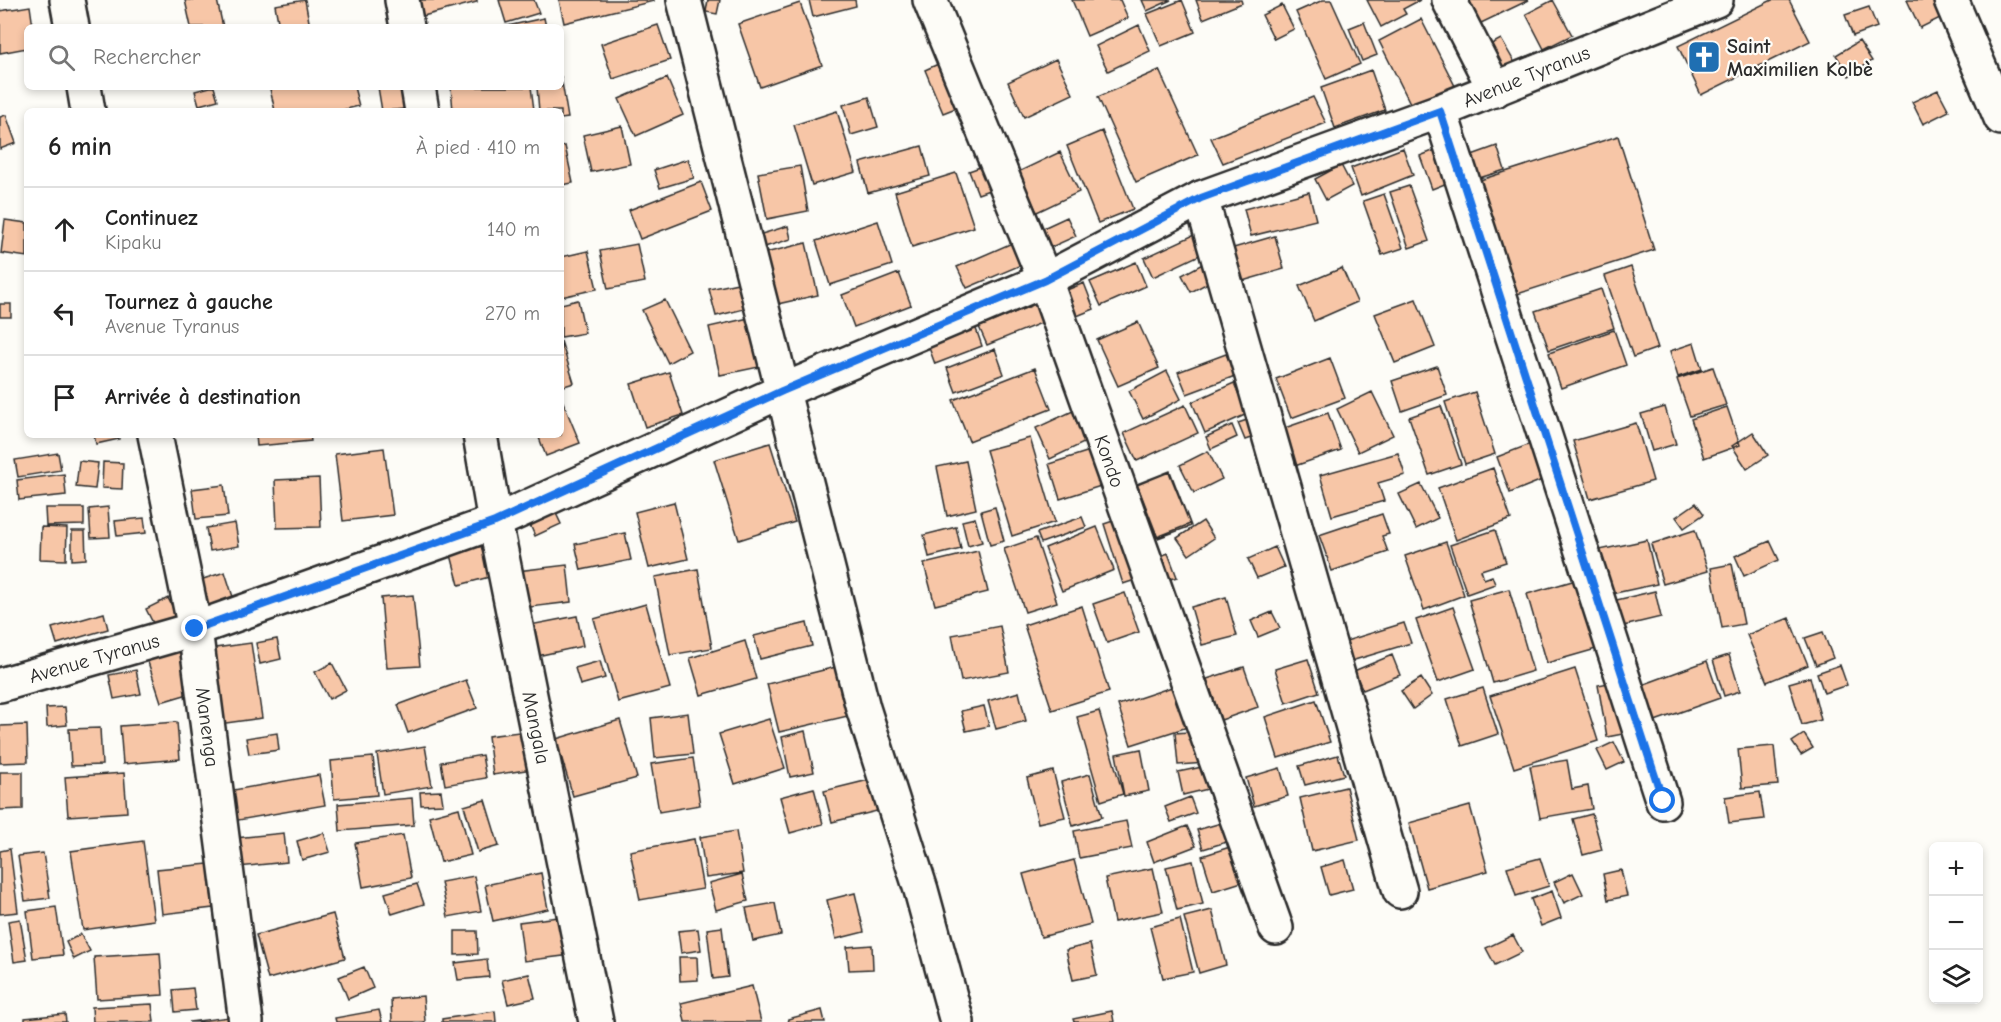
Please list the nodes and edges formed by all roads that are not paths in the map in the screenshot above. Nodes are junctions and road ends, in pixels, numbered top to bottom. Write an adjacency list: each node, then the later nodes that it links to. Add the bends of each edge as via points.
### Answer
1 (67, 0): 8 (street)
2 (402, 0): 9 (street)
3 (684, 0): 19 (street)
4 (930, 0): 18 (street, Kondo)
5 (1449, 0): 12 (street)
6 (1716, 0): 12 (street, Avenue Tyranus)
7 (1951, 0): 16 (street)
8 (71, 24)
9 (406, 24)
10 (84, 90): 13 (street)
11 (418, 90): 14 (street)
12 (1495, 90): 15 (street, Avenue Tyranus)
13 (88, 108)
14 (422, 108)
15 (1440, 111): 17 (street, Avenue Tyranus); 25 (street)
16 (2001, 118)
17 (1201, 198): 18 (street, Avenue Tyranus); 26 (street)
18 (1045, 280): 19 (street, Avenue Tyranus); 27 (street, Kondo)
19 (782, 391): 22 (street, Avenue Tyranus); 30 (street, via 863,708 921,890)
20 (156, 438): 23 (street, Manenga)
21 (481, 438): 22 (street, Mangala)
22 (495, 522): 23 (street, Avenue Tyranus); 29 (street, Mangala)
23 (195, 629): 24 (street, Avenue Tyranus); 28 (street, Manenga)
24 (0, 685)
25 (1663, 801)
26 (1400, 891)
27 (1276, 928)
28 (246, 1022)
29 (596, 1022)
30 (957, 1022)

